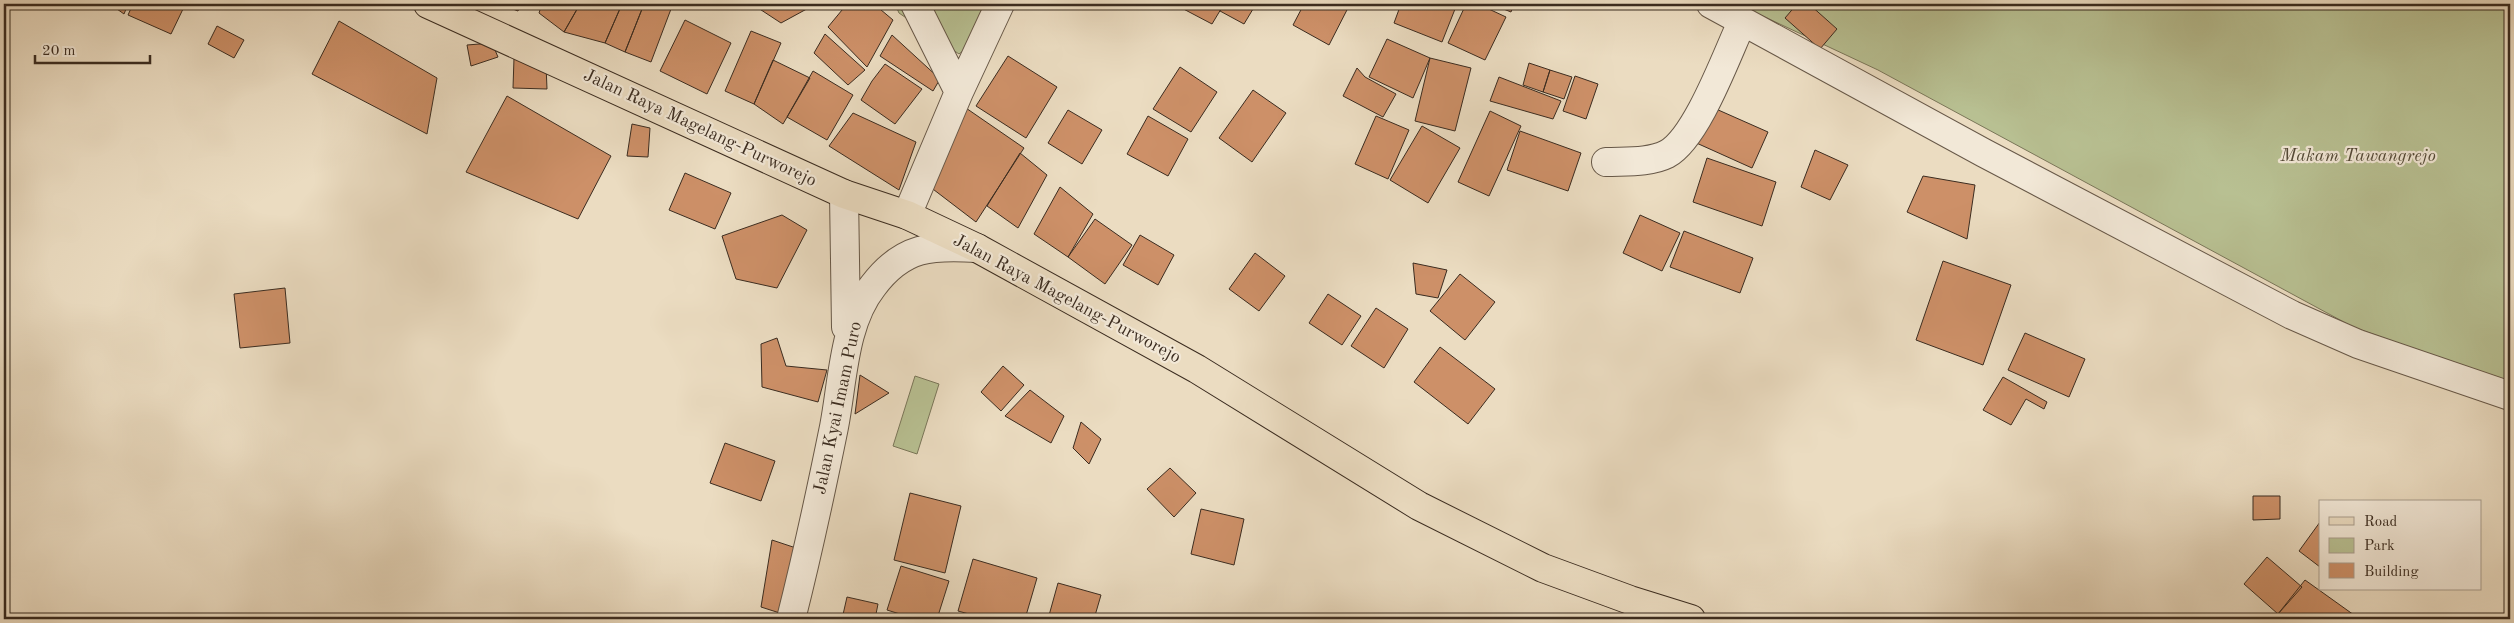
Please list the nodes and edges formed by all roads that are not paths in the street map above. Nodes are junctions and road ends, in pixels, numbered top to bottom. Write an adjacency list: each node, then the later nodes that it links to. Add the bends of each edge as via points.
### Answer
1 (428, 4): 8 (main road, Jalan Raya Magelang-Purworejo)
2 (915, 4): 6 (street)
3 (1000, 4): 6 (street)
4 (1711, 4): 5 (street)
5 (1742, 22): 7 (street, via 1707,99 1686,137 1676,148 1657,158); 12 (street, via 2292,315 2358,344)
6 (959, 92): 9 (street)
7 (1606, 162)
8 (844, 194): 9 (main road, Jalan Raya Magelang-Purworejo); 11 (street)
9 (907, 215): 10 (main road, Jalan Raya Magelang-Purworejo)
10 (977, 248): 11 (street, Jalan Kyai Imam Puro, via 930,247 905,257 893,266 864,298 855,317); 14 (main road, Jalan Raya Magelang-Purworejo, via 1197,369 1419,506 1543,568)
11 (847, 352): 13 (street, Jalan Kyai Imam Puro, via 820,494)
12 (2510, 396)
13 (791, 619)
14 (1691, 619)

